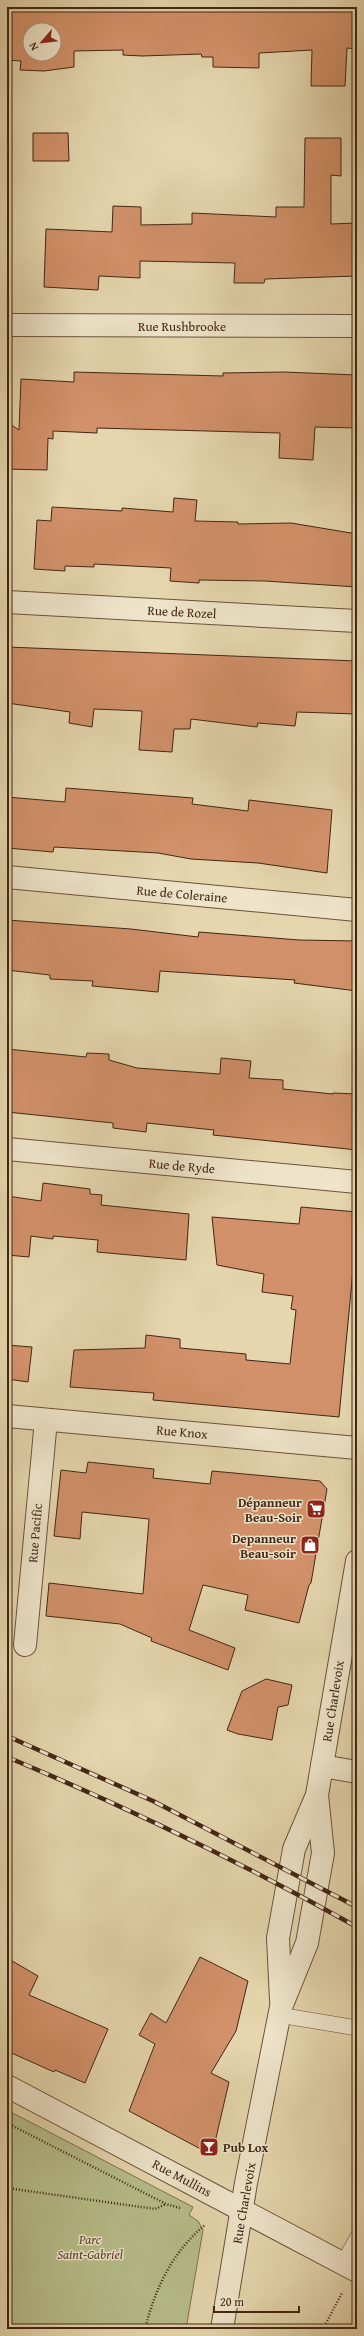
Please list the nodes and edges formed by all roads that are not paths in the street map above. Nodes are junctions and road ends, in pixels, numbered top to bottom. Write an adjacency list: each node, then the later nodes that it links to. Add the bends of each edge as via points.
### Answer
1 (7, 325): 2 (street, Rue Rushbrooke)
2 (357, 326)
3 (7, 602): 4 (street, Rue de Rozel)
4 (357, 621)
5 (7, 877): 6 (street, Rue de Coleraine)
6 (357, 910)
7 (7, 1149): 8 (street, Rue de Ryde)
8 (357, 1182)
9 (7, 1416): 10 (street, Rue Knox)
10 (46, 1420): 11 (street, Rue Knox); 13 (street, Rue Pacific)
11 (357, 1448)
12 (357, 1561): 14 (street, Rue Charlevoix)
13 (25, 1646)
14 (322, 1766): 15 (street); 16 (street, Rue Charlevoix)
15 (357, 1772)
16 (317, 1794): 17 (street, Rue Charlevoix, via 294,1849 278,1938); 17 (street, Rue Charlevoix, via 323,1853 307,1943)
17 (280, 2011): 18 (lane); 20 (street, Rue Charlevoix)
18 (357, 2028)
19 (7, 2086): 20 (street, Rue Mullins)
20 (242, 2210): 22 (street, Rue Mullins); 23 (street, Rue Charlevoix)
21 (357, 2238): 22 (lane)
22 (350, 2268)
23 (222, 2329)

